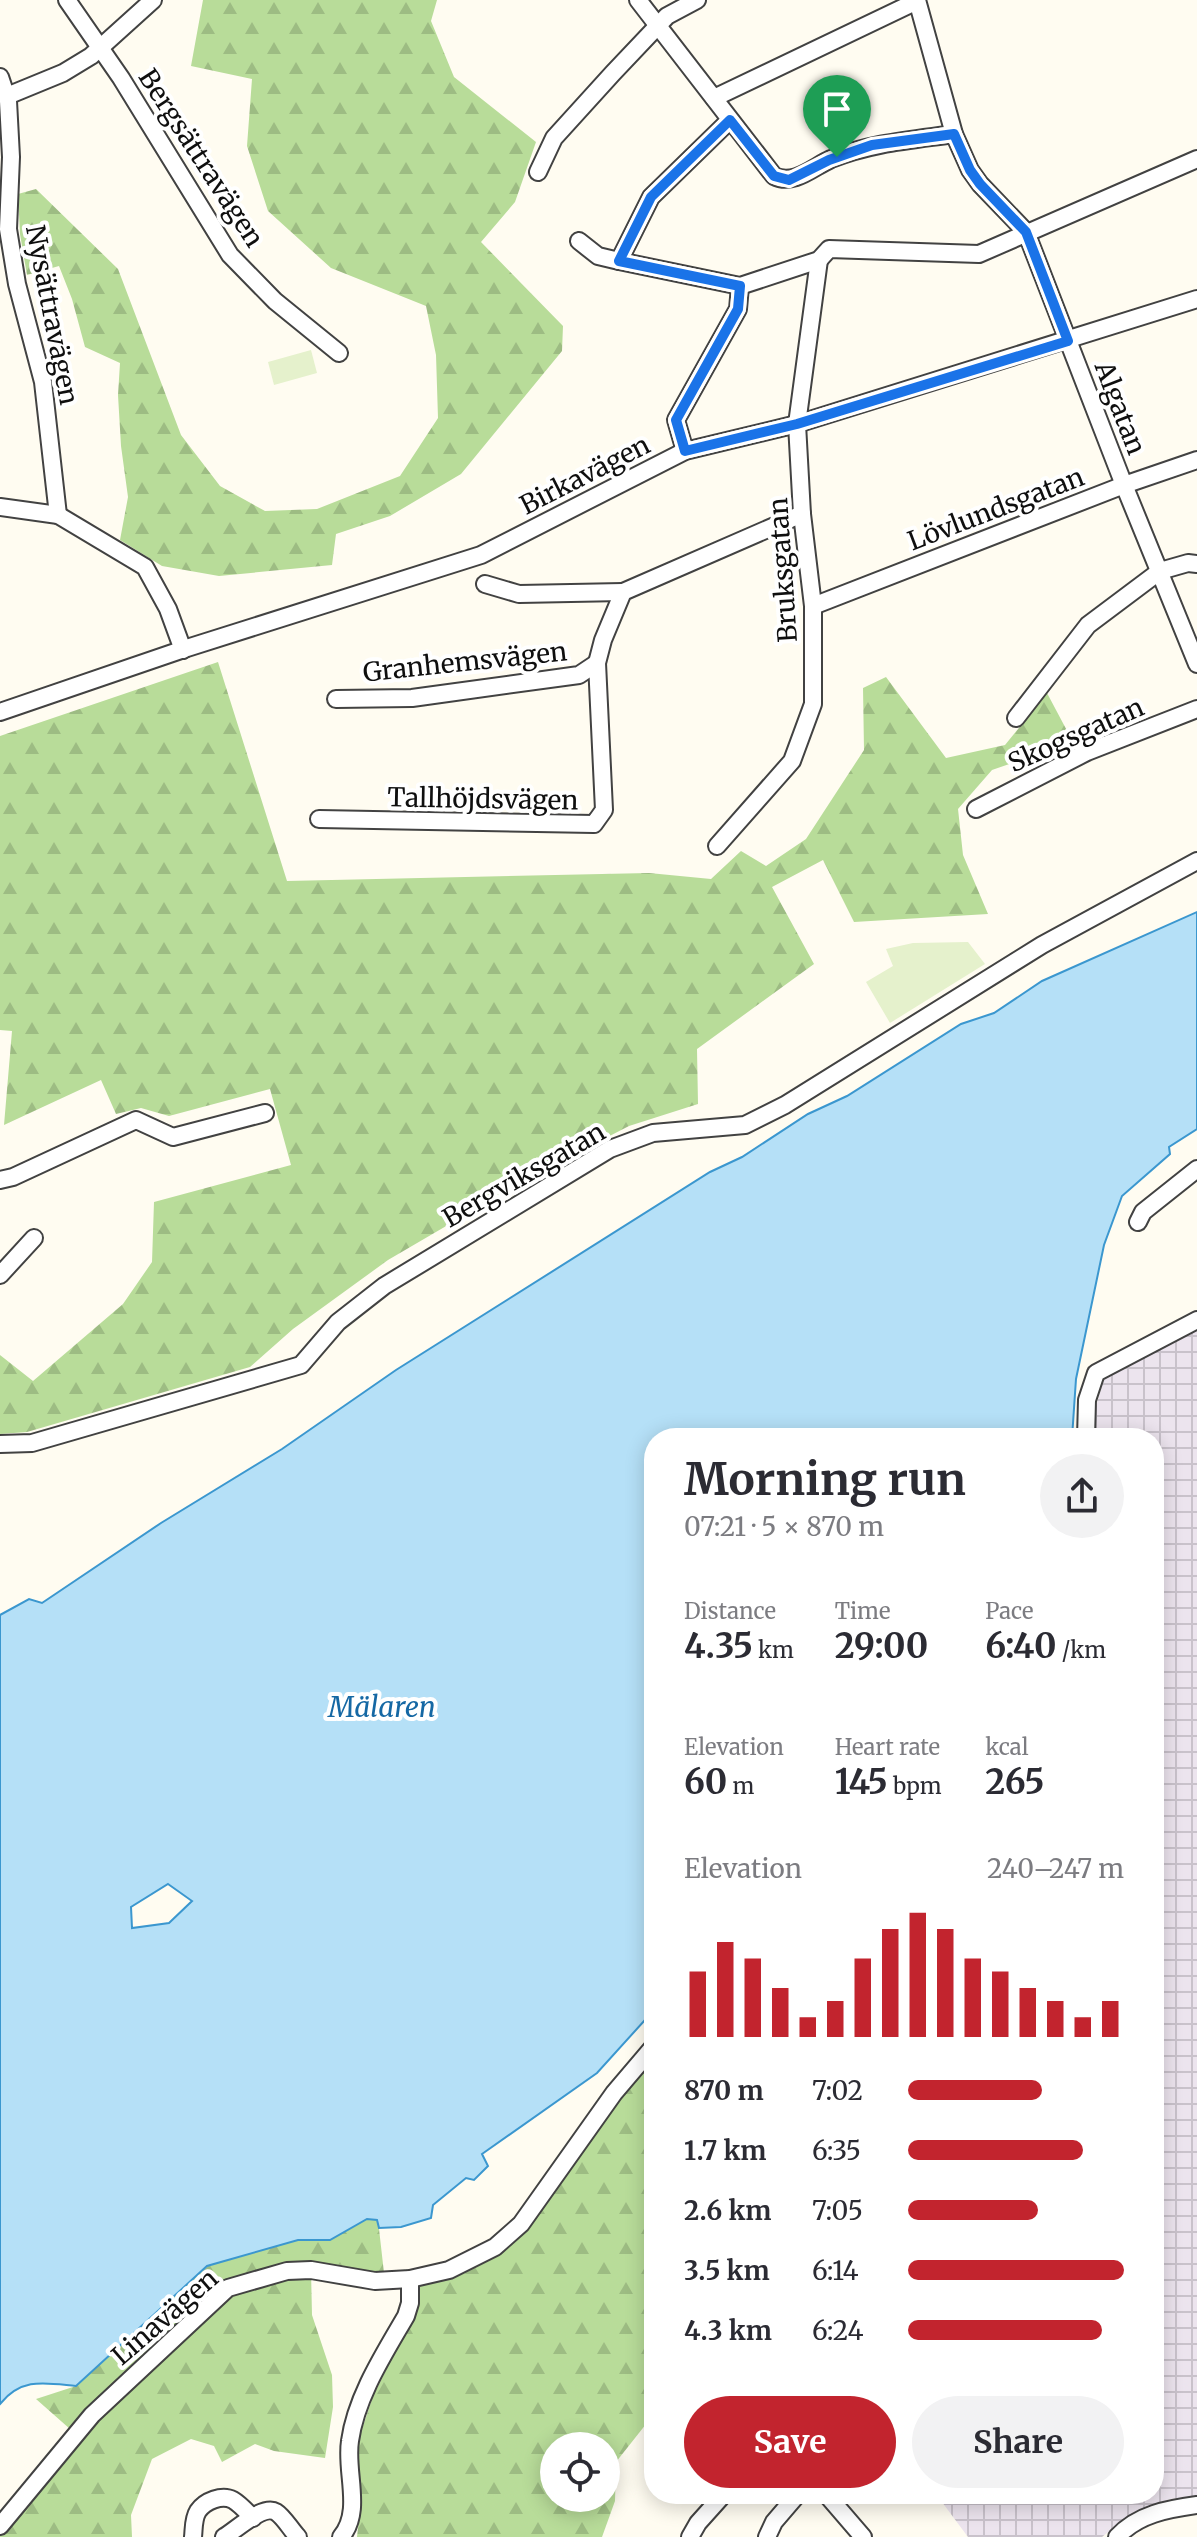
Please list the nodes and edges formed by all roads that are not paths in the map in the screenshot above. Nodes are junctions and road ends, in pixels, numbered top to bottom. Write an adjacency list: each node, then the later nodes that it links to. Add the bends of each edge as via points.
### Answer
1 (67, 0): 7 (street, Bergsättravägen)
2 (153, 0): 7 (street)
3 (638, 0): 6 (street)
4 (697, 0): 6 (street)
5 (917, 0): 10 (street); 12 (street, Algatan)
6 (659, 26): 10 (street); 14 (street, via 554,138)
7 (99, 49): 9 (street, via 63,73); 22 (street, Bergsättravägen, via 230,255 275,301)
8 (0, 77): 9 (street, Nysättravägen)
9 (7, 96): 29 (street, Nysättravägen, via 8,229 43,382)
10 (714, 98): 11 (street)
11 (730, 120): 12 (street, via 774,176 789,180 872,145); 18 (street, via 651,197)
12 (954, 134): 15 (street, Algatan, via 980,184)
13 (1197, 159): 15 (street)
14 (538, 172)
15 (1026, 232): 17 (street, via 979,254 843,248 829,249); 21 (street, Algatan)
16 (579, 241): 18 (street, via 598,256)
17 (819, 260): 19 (street); 23 (street, Bruksgatan)
18 (619, 261): 19 (street)
19 (740, 286): 24 (street, via 738,309 676,420)
20 (1197, 299): 21 (street, Birkavägen)
21 (1068, 341): 23 (street, Birkavägen); 26 (street, Algatan)
22 (339, 353)
23 (797, 424): 24 (street, Birkavägen); 28 (street, Bruksgatan)
24 (685, 451): 35 (street, Birkavägen, via 481,555)
25 (1197, 460): 26 (street, Lövlundsgatan)
26 (1124, 485): 31 (street, Algatan); 34 (street, Lövlundsgatan)
27 (0, 507): 29 (street)
28 (802, 514): 33 (street); 34 (street, Bruksgatan)
29 (58, 515): 35 (street, via 145,567)
30 (1197, 564): 31 (street)
31 (1160, 571): 37 (street, Algatan); 41 (street, via 1088,625)
32 (485, 584): 33 (street, via 519,594)
33 (623, 592): 36 (street, Tallhöjdsvägen)
34 (813, 606): 44 (street, Bruksgatan, via 813,704 792,761)
35 (183, 650): 40 (street, Birkavägen)
36 (597, 663): 38 (street, Granhemsvägen, via 579,675 412,698); 43 (street, Tallhöjdsvägen, via 604,810 594,824)
37 (1197, 664)
38 (336, 699)
39 (1197, 709): 42 (street, Skogsgatan, via 1087,752)
40 (0, 712)
41 (1016, 718)
42 (976, 809)
43 (319, 819)
44 (717, 846)
45 (1197, 861): 54 (street, Bergviksgatan, via 1054,938 745,1125 653,1133 610,1149 384,1286 338,1322 301,1365 32,1443)
46 (265, 1113): 48 (street, via 173,1137 136,1120)
47 (1197, 1169): 49 (street, via 1143,1212)
48 (0, 1180)
49 (1138, 1222)
50 (34, 1238): 51 (street)
51 (0, 1275)
52 (1197, 1320): 53 (street, via 1096,1373 1087,1400)
53 (1086, 1428)
54 (0, 1444)
55 (644, 2058): 56 (street, Linavägen, via 521,2224 476,2258)
56 (410, 2279): 62 (street, Linavägen, via 375,2281 287,2271 228,2288 92,2415); 66 (street, via 406,2316 356,2416 348,2459 352,2517)
57 (715, 2504): 67 (street)
58 (789, 2504): 68 (street)
59 (835, 2504): 69 (street)
60 (1197, 2505): 70 (street, via 1143,2517)
61 (253, 2518): 63 (street, via 234,2501 215,2500 198,2510); 64 (street); 65 (street, via 272,2510)
62 (0, 2526)
63 (193, 2537)
64 (224, 2537)
65 (298, 2537)
66 (341, 2537)
67 (690, 2537)
68 (767, 2537)
69 (863, 2537)
70 (1117, 2537)

